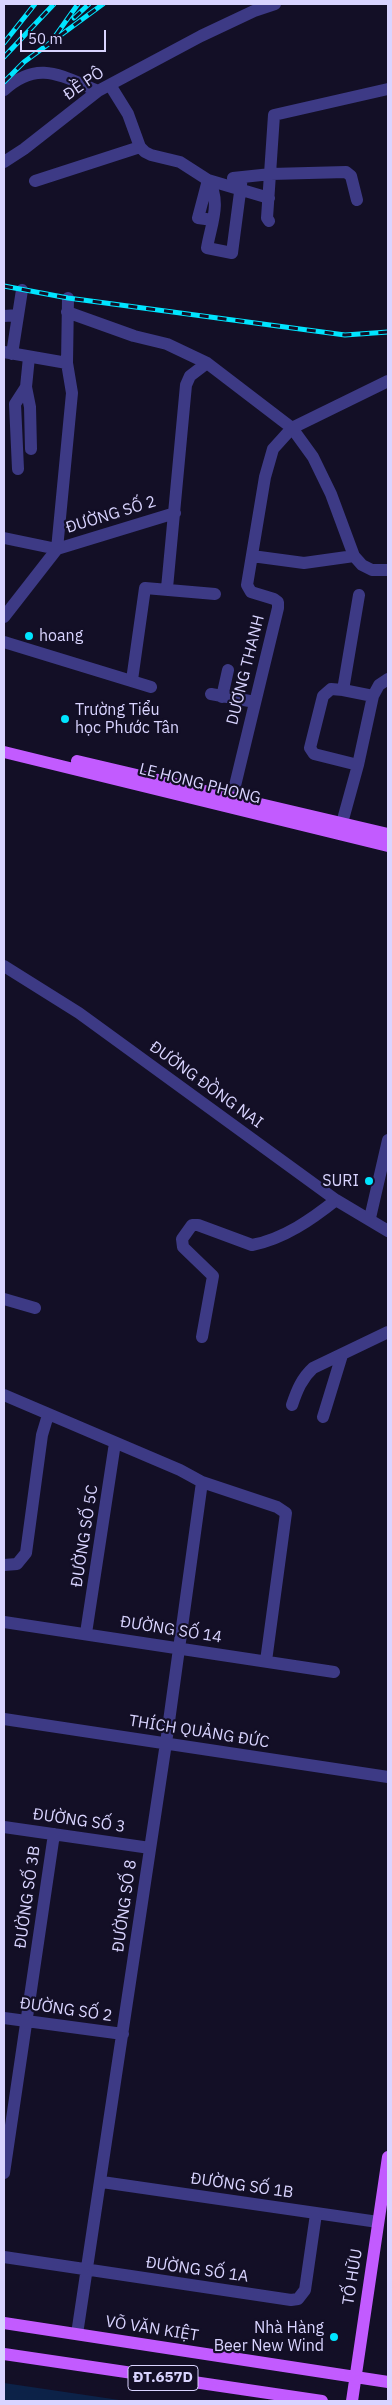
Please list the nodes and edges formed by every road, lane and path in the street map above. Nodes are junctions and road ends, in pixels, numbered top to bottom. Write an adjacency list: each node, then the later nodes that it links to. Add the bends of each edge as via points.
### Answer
1 (275, 4): 2 (street, ĐỀ PÔ, via 201,36)
2 (110, 86): 5 (street, ĐỀ PÔ); 6 (street, via 128,114)
3 (388, 89): 8 (street, via 274,115)
4 (4, 90): 5 (street, via 24,76 41,71 53,72)
5 (98, 91): 7 (street, ĐỀ PÔ)
6 (140, 147): 9 (street, via 151,155 180,162); 10 (street)
7 (4, 162)
8 (271, 174): 11 (street); 12 (street); 13 (street, via 346,172 351,176)
9 (208, 180): 11 (street); 11 (street, via 216,196 207,248 232,253)
10 (35, 181)
11 (241, 183): 12 (street)
12 (269, 198): 14 (street)
13 (357, 200)
14 (269, 221)
15 (22, 290): 18 (street)
16 (68, 298): 17 (street)
17 (67, 312): 22 (street); 23 (street, via 167,344)
18 (18, 315): 19 (street); 20 (street)
19 (4, 316)
20 (8, 353): 21 (street)
21 (29, 356): 22 (street); 25 (street)
22 (67, 363): 31 (street, via 72,393)
23 (207, 363): 26 (street); 29 (street, via 190,376 186,385)
24 (388, 381): 26 (street)
25 (26, 387): 27 (street); 28 (street, via 15,404)
26 (292, 428): 32 (street, DƯƠNG THANH, via 273,449 270,458); 33 (street, via 328,488)
27 (31, 449)
28 (18, 469)
29 (175, 513): 31 (street, ĐƯỜNG SỐ 2); 35 (street)
30 (4, 538): 31 (street)
31 (57, 549): 38 (street)
32 (252, 556): 33 (street, via 304,563); 46 (street, DƯƠNG THANH, via 248,589 278,602)
33 (354, 556): 34 (street, via 372,570)
34 (388, 570)
35 (167, 588): 36 (street); 42 (street, via 145,588)
36 (215, 594)
37 (359, 595): 44 (street)
38 (4, 617)
39 (4, 642): 42 (street)
40 (228, 670): 46 (street, via 216,695)
41 (388, 679): 45 (street, via 379,685)
42 (132, 680): 43 (street)
43 (151, 687)
44 (343, 690): 45 (street); 49 (street, via 331,689 323,696 310,752)
45 (373, 696): 49 (street)
46 (255, 702): 50 (street, DƯƠNG THANH)
47 (4, 744): 50 (main road, LE HONG PHONG)
48 (4, 752): 50 (main road, LE HONG PHONG)
49 (358, 765): 51 (street)
50 (231, 803): 51 (main road, LE HONG PHONG); 53 (main road, LE HONG PHONG)
51 (342, 823): 52 (main road, LE HONG PHONG)
52 (388, 834)
53 (388, 846)
54 (4, 966): 56 (street, ĐƯỜNG ĐỒNG NAI, via 79,1013)
55 (388, 1140): 57 (street)
56 (336, 1200): 57 (street, ĐƯỜNG ĐỒNG NAI); 62 (street, via 307,1222 261,1244 252,1245 192,1225 182,1239 183,1248 213,1276)
57 (370, 1218): 58 (street, ĐƯỜNG ĐỒNG NAI)
58 (388, 1231)
59 (4, 1299): 60 (street)
60 (35, 1308)
61 (388, 1332): 63 (street)
62 (202, 1337)
63 (342, 1355): 65 (street, via 305,1375); 67 (street)
64 (4, 1395): 66 (street)
65 (292, 1405)
66 (48, 1415): 68 (street); 70 (street, via 42,1435 26,1553 17,1564)
67 (323, 1417)
68 (115, 1443): 69 (street); 72 (street, ĐƯỜNG SỐ 5C)
69 (202, 1482): 73 (street, ĐƯỜNG SỐ 8); 74 (street, via 277,1507 286,1513)
70 (4, 1565)
71 (4, 1622): 72 (street, ĐƯỜNG SỐ 14)
72 (86, 1633): 73 (street, ĐƯỜNG SỐ 14)
73 (180, 1648): 74 (street, ĐƯỜNG SỐ 14); 77 (street, ĐƯỜNG SỐ 8)
74 (266, 1662): 75 (street, ĐƯỜNG SỐ 14)
75 (334, 1672)
76 (4, 1719): 77 (street, THÍCH QUẢNG ĐỨC)
77 (166, 1742): 78 (street, THÍCH QUẢNG ĐỨC); 81 (street, ĐƯỜNG SỐ 8)
78 (388, 1777)
79 (4, 1827): 80 (street, ĐƯỜNG SỐ 3)
80 (54, 1834): 81 (street, ĐƯỜNG SỐ 3); 83 (street, ĐƯỜNG SỐ 3B)
81 (150, 1848): 84 (street, ĐƯỜNG SỐ 8)
82 (4, 2018): 83 (street, ĐƯỜNG SỐ 2)
83 (26, 2021): 84 (street, ĐƯỜNG SỐ 2); 86 (street, ĐƯỜNG SỐ 3B)
84 (123, 2034): 87 (street, ĐƯỜNG SỐ 8)
85 (388, 2157): 89 (main road, TỐ HỮU)
86 (4, 2173)
87 (102, 2182): 88 (street, ĐƯỜNG SỐ 1B); 91 (street, ĐƯỜNG SỐ 8)
88 (316, 2214): 89 (street, ĐƯỜNG SỐ 1B); 91 (street, ĐƯỜNG SỐ 1A, via 306,2284 298,2299)
89 (378, 2222): 95 (main road, TỐ HỮU)
90 (4, 2257): 91 (street, ĐƯỜNG SỐ 1A)
91 (87, 2270): 93 (street, ĐƯỜNG SỐ 8)
92 (4, 2323): 93 (main road, VÕ VĂN KIỆT / ĐT.657D)
93 (77, 2334): 95 (main road, VÕ VĂN KIỆT / ĐT.657D)
94 (4, 2354): 97 (main road, ĐT.657D)
95 (355, 2377): 96 (main road, ĐT.657D); 98 (main road, TỐ HỮU)
96 (388, 2382)
97 (322, 2401)
98 (352, 2401)

